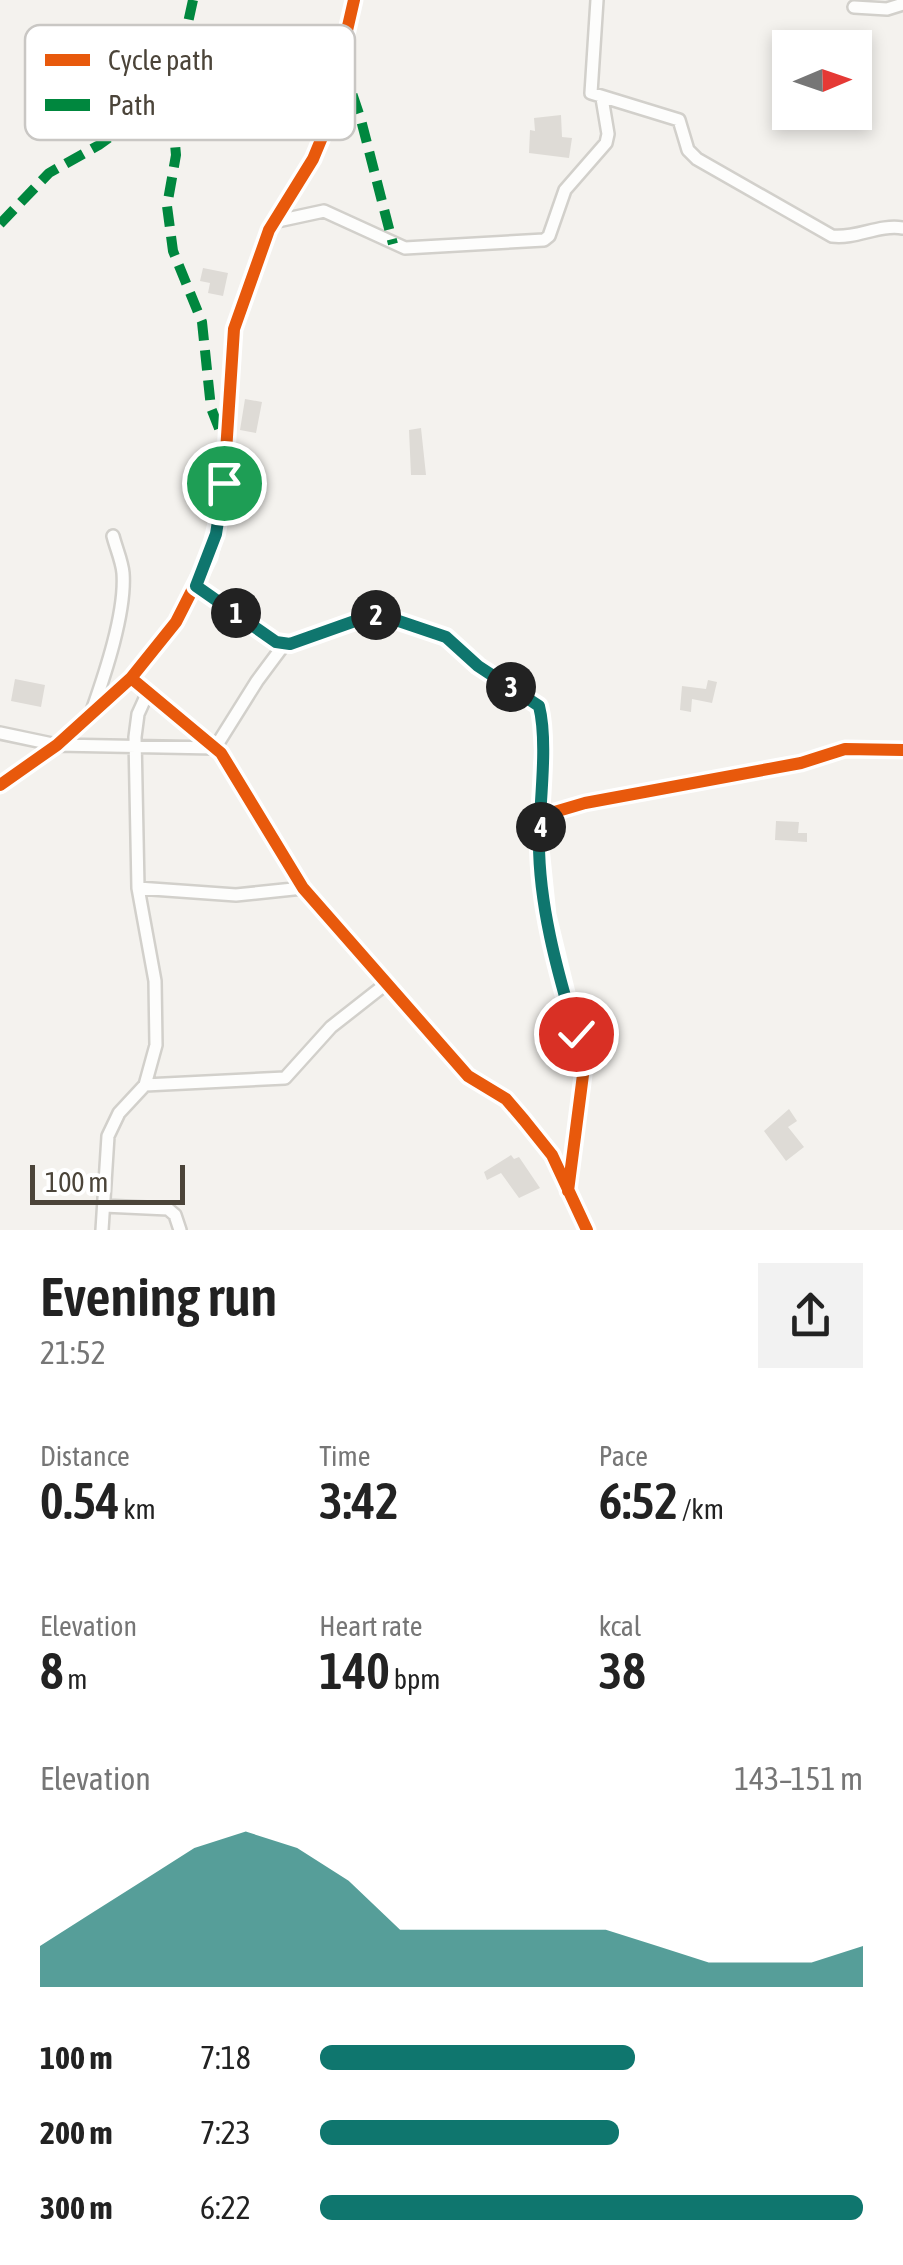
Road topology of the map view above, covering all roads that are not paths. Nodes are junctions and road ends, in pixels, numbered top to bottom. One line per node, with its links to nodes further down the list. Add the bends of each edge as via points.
1 (354, 0): 5 (street)
2 (597, 0): 6 (street, via 590,90)
3 (903, 4): 4 (street)
4 (854, 6)
5 (348, 25)
6 (602, 98): 8 (street, via 606,143 564,190 549,236 540,241 405,248 318,210); 9 (street, via 678,120 697,159 832,236)
7 (321, 140): 8 (street)
8 (273, 222): 11 (street, via 234,329 223,498)
9 (903, 228)
10 (113, 536): 15 (street, via 123,582)
11 (196, 586): 12 (street); 13 (street)
12 (283, 646): 19 (street); 22 (street, via 377,615 446,637 539,706)
13 (131, 678): 14 (street); 15 (street)
14 (148, 692): 18 (street); 19 (street)
15 (91, 715): 17 (street)
16 (0, 733): 17 (street)
17 (57, 745): 18 (street); 21 (street)
18 (134, 746): 19 (street); 23 (street)
19 (216, 748): 24 (street)
20 (902, 749): 22 (street, via 846,749 585,803)
21 (0, 785)
22 (541, 822): 27 (street, via 547,915 584,1067)
23 (138, 888): 24 (street, via 236,895); 26 (street, via 157,1016)
24 (303, 888): 25 (street)
25 (387, 984): 26 (street, via 331,1027 286,1078); 27 (street, via 468,1076 506,1099 552,1156)
26 (145, 1085): 28 (street, via 112,1123)
27 (568, 1190): 31 (street)
28 (104, 1206): 29 (street); 30 (street, via 168,1209)
29 (102, 1230)
30 (180, 1230)
31 (587, 1230)

